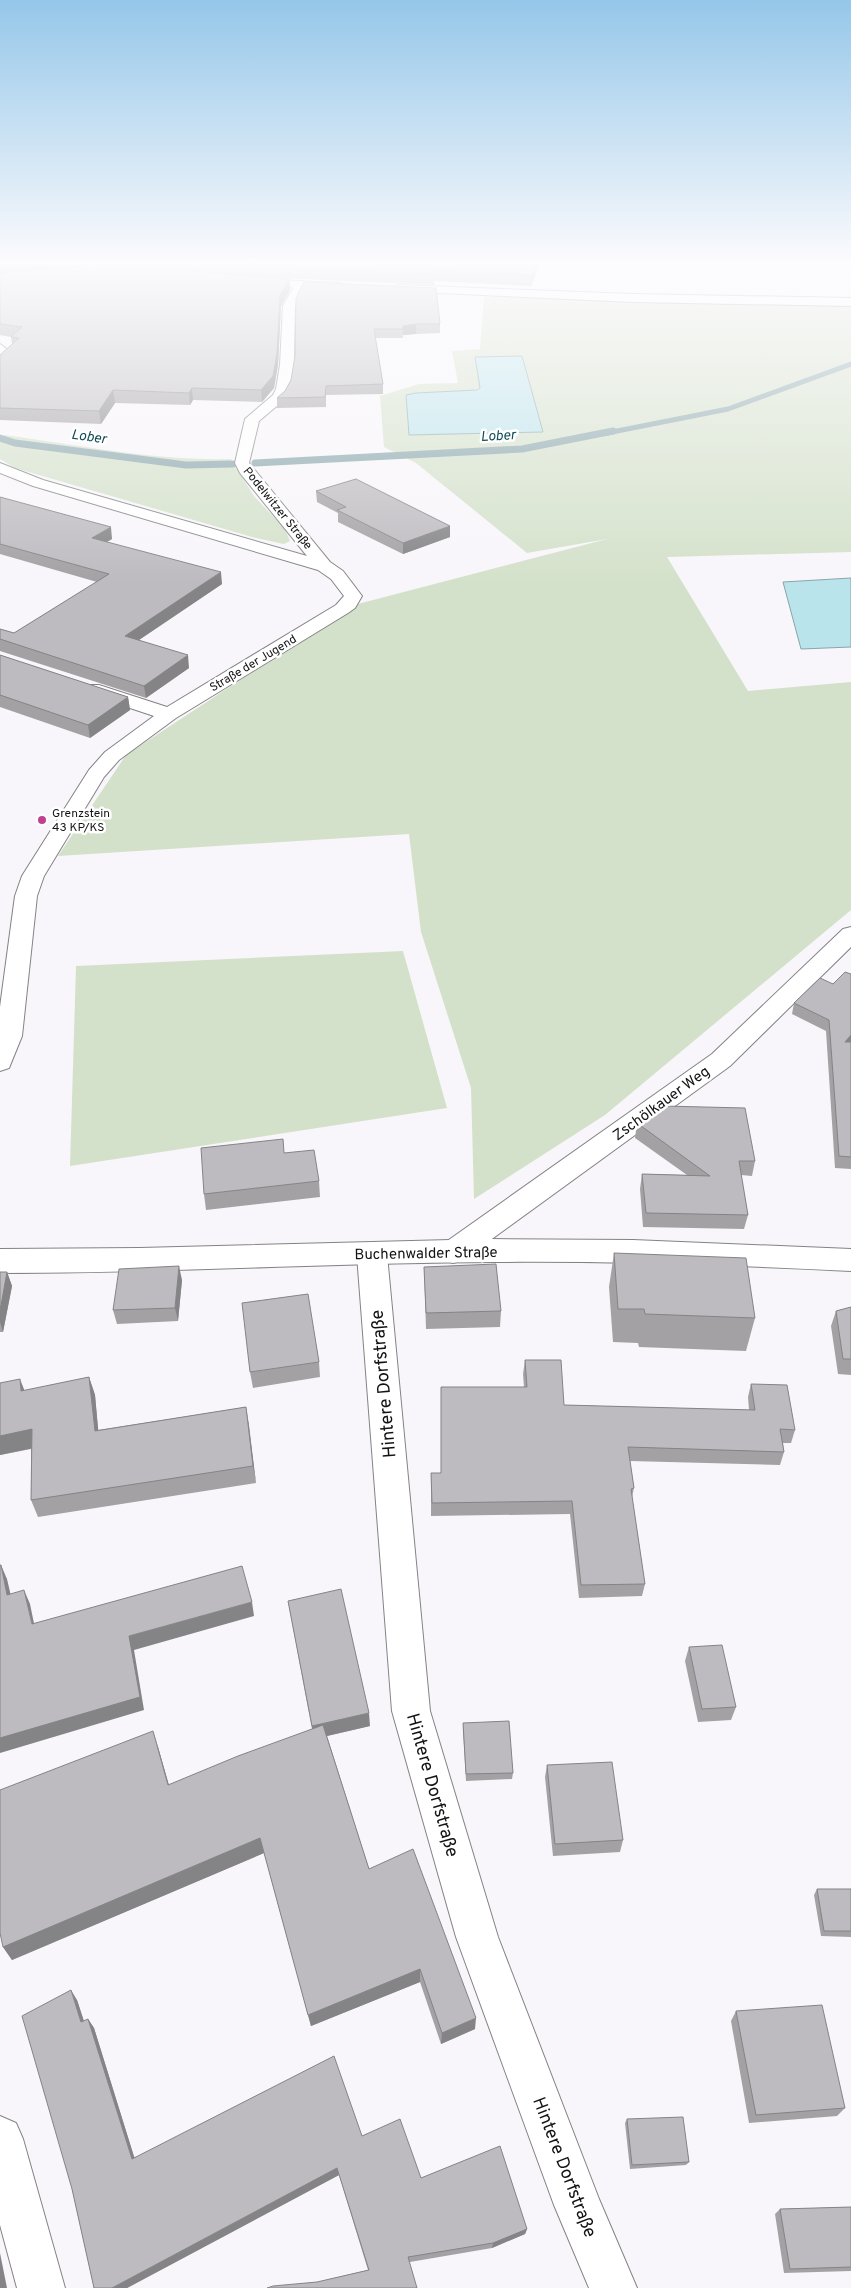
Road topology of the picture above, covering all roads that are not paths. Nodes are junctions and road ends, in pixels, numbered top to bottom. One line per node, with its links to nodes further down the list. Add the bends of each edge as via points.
1 (284, 370): 3 (street, Podelwitzer Straße, via 283,389 278,397 252,419 242,463)
2 (0, 468): 3 (street, Straße der Jugend, via 38,483)
3 (324, 566): 5 (street, Straße der Jugend, via 349,589 353,596 349,604)
4 (75, 683): 5 (street)
5 (169, 714): 7 (street, Straße der Jugend, via 112,756 96,774 33,876 26,896 9,1036)
6 (851, 934): 8 (street, Zschölkauer Weg, via 721,1060)
7 (0, 1062)
8 (453, 1252): 9 (street, Buchenwalder Straße); 10 (street, Buchenwalder Straße, via 714,1253)
9 (372, 1255): 11 (street, Buchenwalder Straße); 14 (street, Hintere Dorfstraße, via 411,1711 477,1937 578,2205)
10 (851, 1260)
11 (0, 1261)
12 (0, 2139): 13 (street)
13 (41, 2288)
14 (613, 2288)

